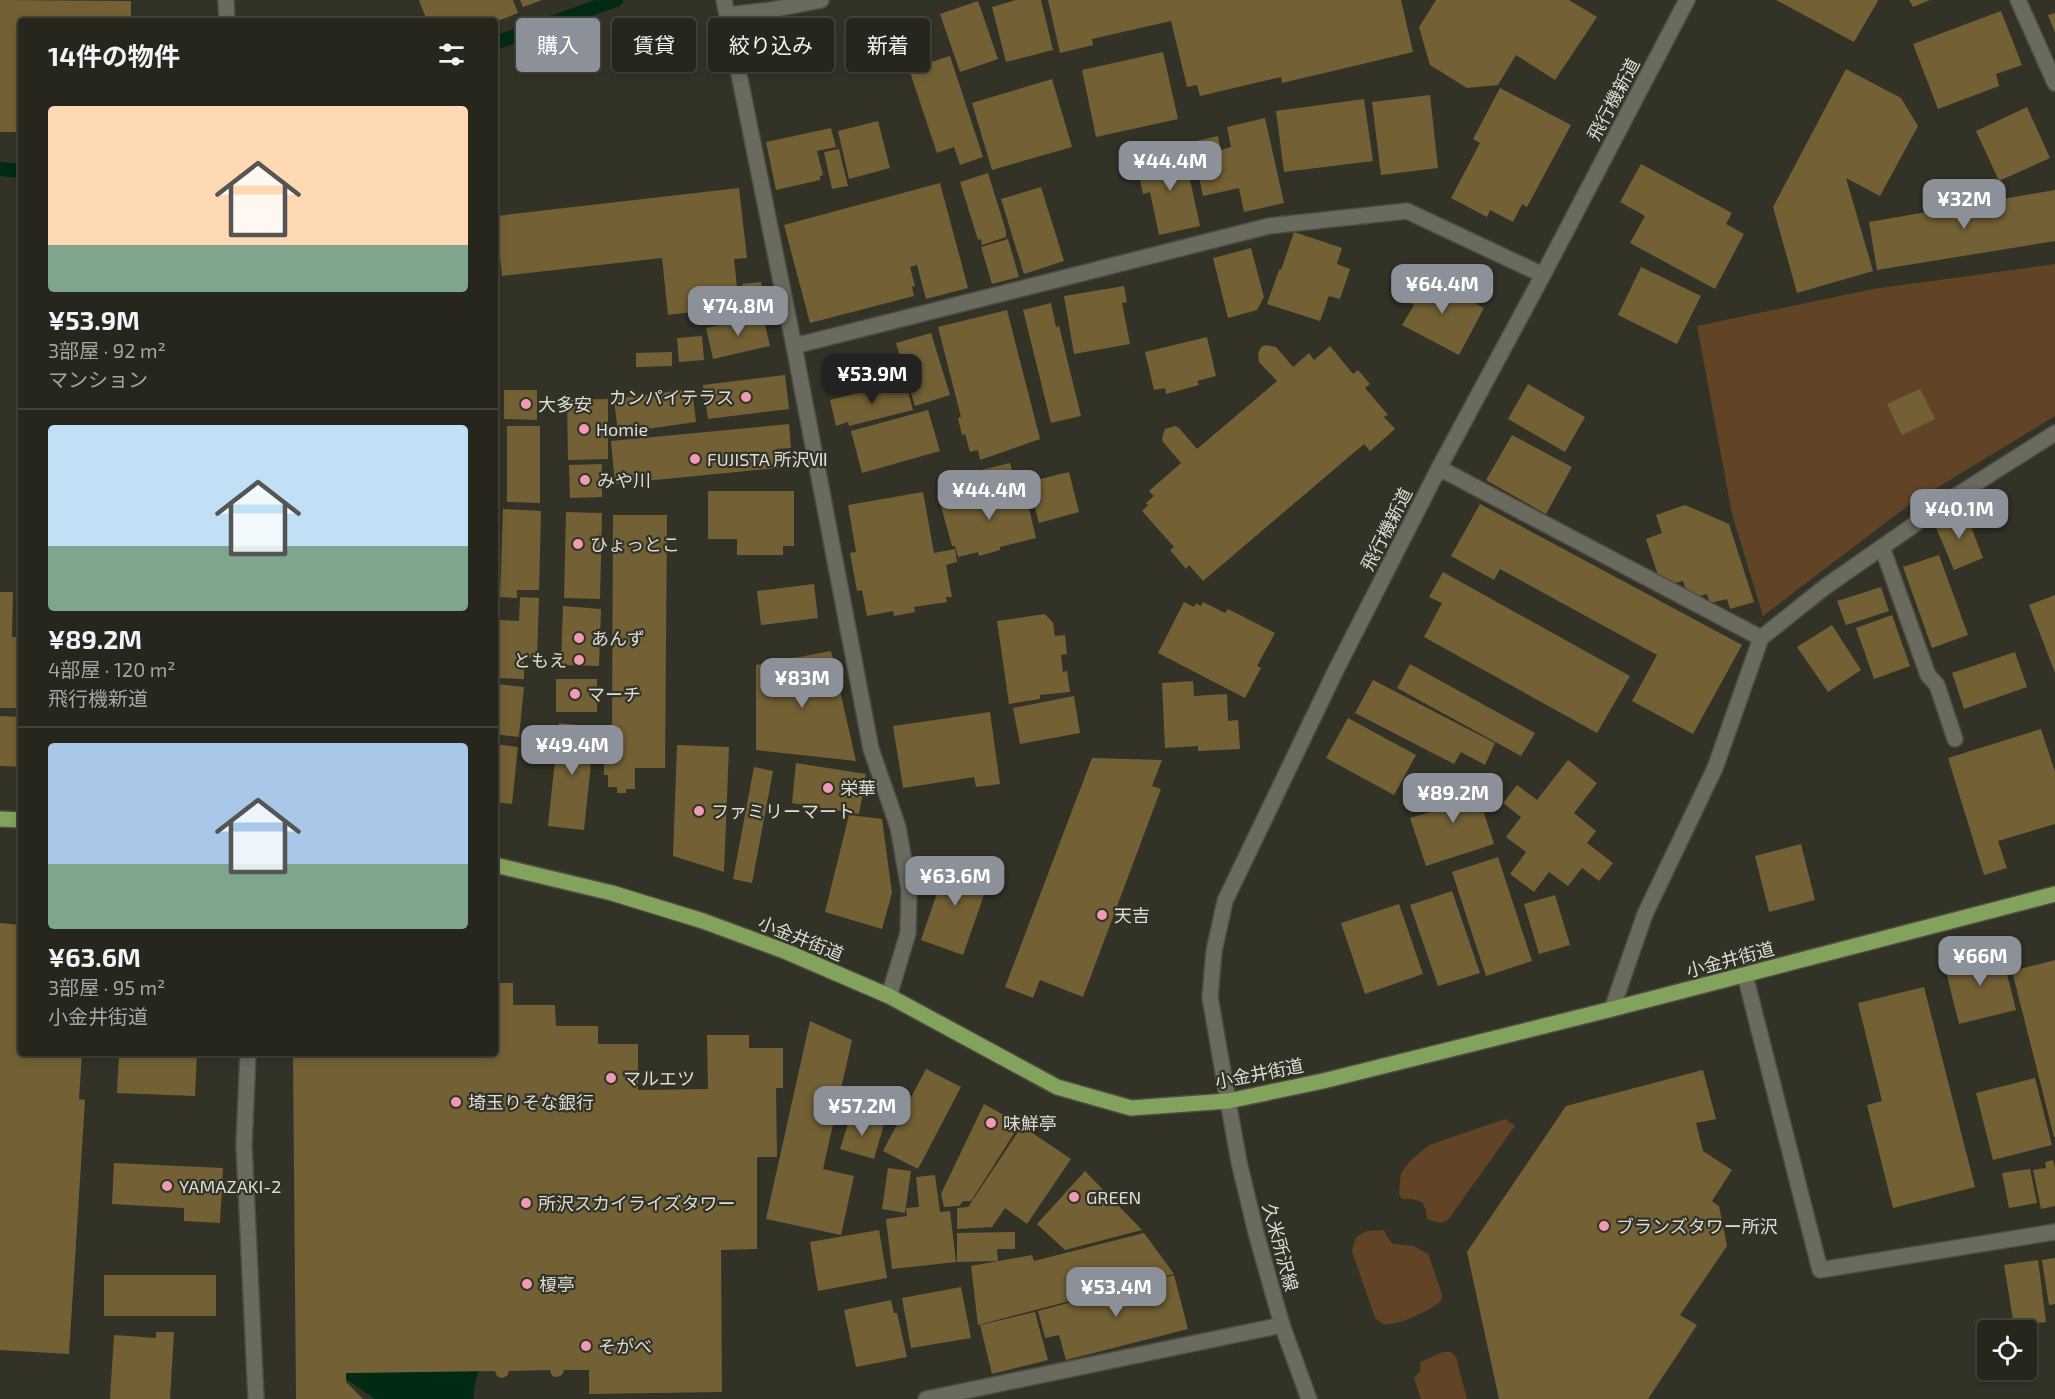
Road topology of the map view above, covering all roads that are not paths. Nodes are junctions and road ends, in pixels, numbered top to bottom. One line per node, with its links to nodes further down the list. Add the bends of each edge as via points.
1 (226, 0): 6 (street)
2 (821, 0): 5 (street, via 771,10)
3 (1687, 0): 8 (street, 飛行機新道)
4 (2020, 0): 7 (street)
5 (726, 8): 9 (street)
6 (227, 18)
7 (2055, 83)
8 (1543, 275): 9 (street, via 1407,211 1269,226); 11 (street, 飛行機新道)
9 (794, 346): 20 (street, via 871,748 898,827 909,889 908,933)
10 (2055, 433): 12 (street)
11 (1439, 468): 13 (street); 23 (street, 飛行機新道, via 1335,670 1225,901 1214,951 1210,997)
12 (1882, 547): 13 (street); 14 (street)
13 (1761, 638): 21 (street, via 1714,768 1645,914)
14 (1955, 740)
15 (0, 819): 16 (main road)
16 (18, 820)
17 (498, 866): 20 (main road, 小金井街道, via 612,893 703,921)
18 (2055, 894): 19 (main road, 小金井街道)
19 (1745, 975): 21 (main road, 小金井街道); 24 (street, via 1820,1270)
20 (889, 996): 23 (main road, 小金井街道, via 1058,1087 1131,1108)
21 (1612, 1009): 23 (main road, 小金井街道)
22 (248, 1056): 26 (street, via 244,1145)
23 (1228, 1101): 25 (street, 久米所沢線, via 1256,1233)
24 (2055, 1232)
25 (1282, 1325): 27 (street); 28 (street, 久米所沢線)
26 (256, 1399)
27 (926, 1399)
28 (1309, 1399)

